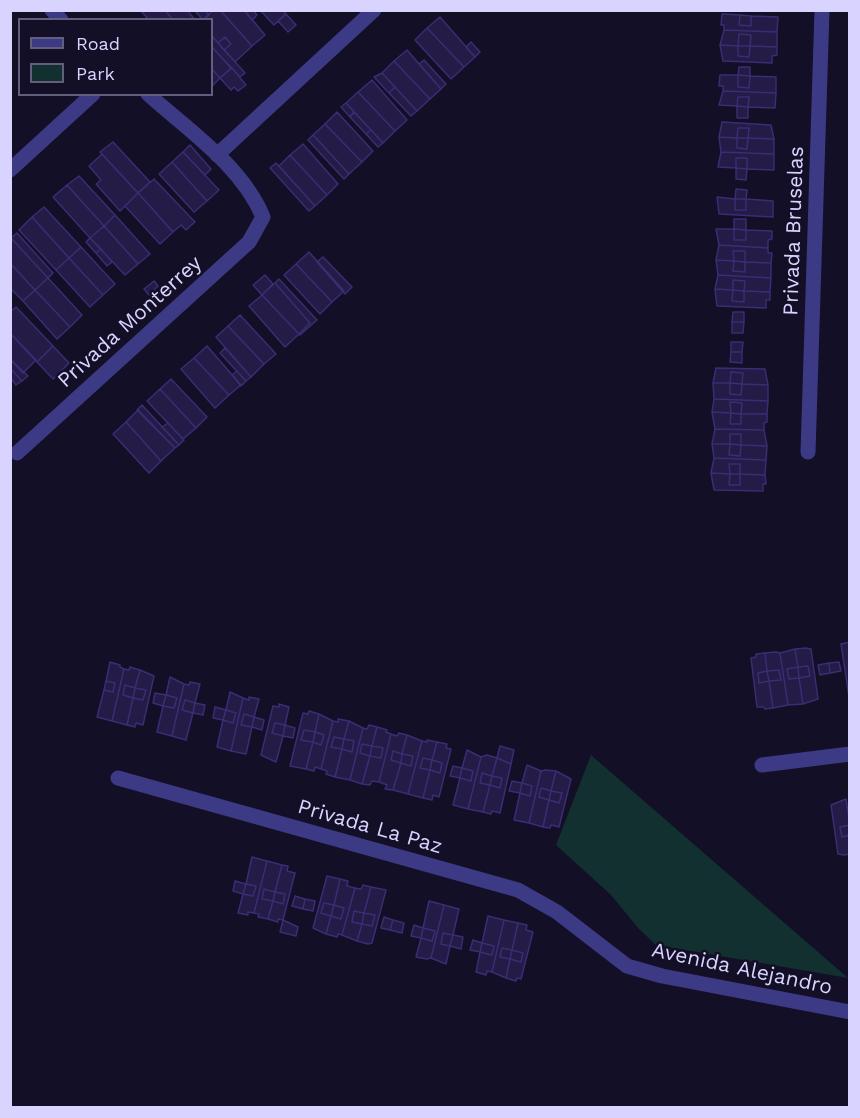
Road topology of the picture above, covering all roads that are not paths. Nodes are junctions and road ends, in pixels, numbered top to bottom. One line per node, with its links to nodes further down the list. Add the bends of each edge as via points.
1 (374, 10): 5 (street)
2 (822, 10): 7 (street, Privada Bruselas)
3 (91, 96): 6 (street)
4 (150, 96): 5 (street)
5 (217, 155): 8 (street, Privada Monterrey, via 254,195 263,217 249,242)
6 (10, 170)
7 (808, 452)
8 (17, 453)
9 (849, 754): 10 (street)
10 (762, 765)
11 (118, 778): 12 (street, Privada La Paz, via 518,890 557,912)
12 (598, 943): 13 (street, Avenida Alejandro, via 627,966 662,976)
13 (849, 1012)

